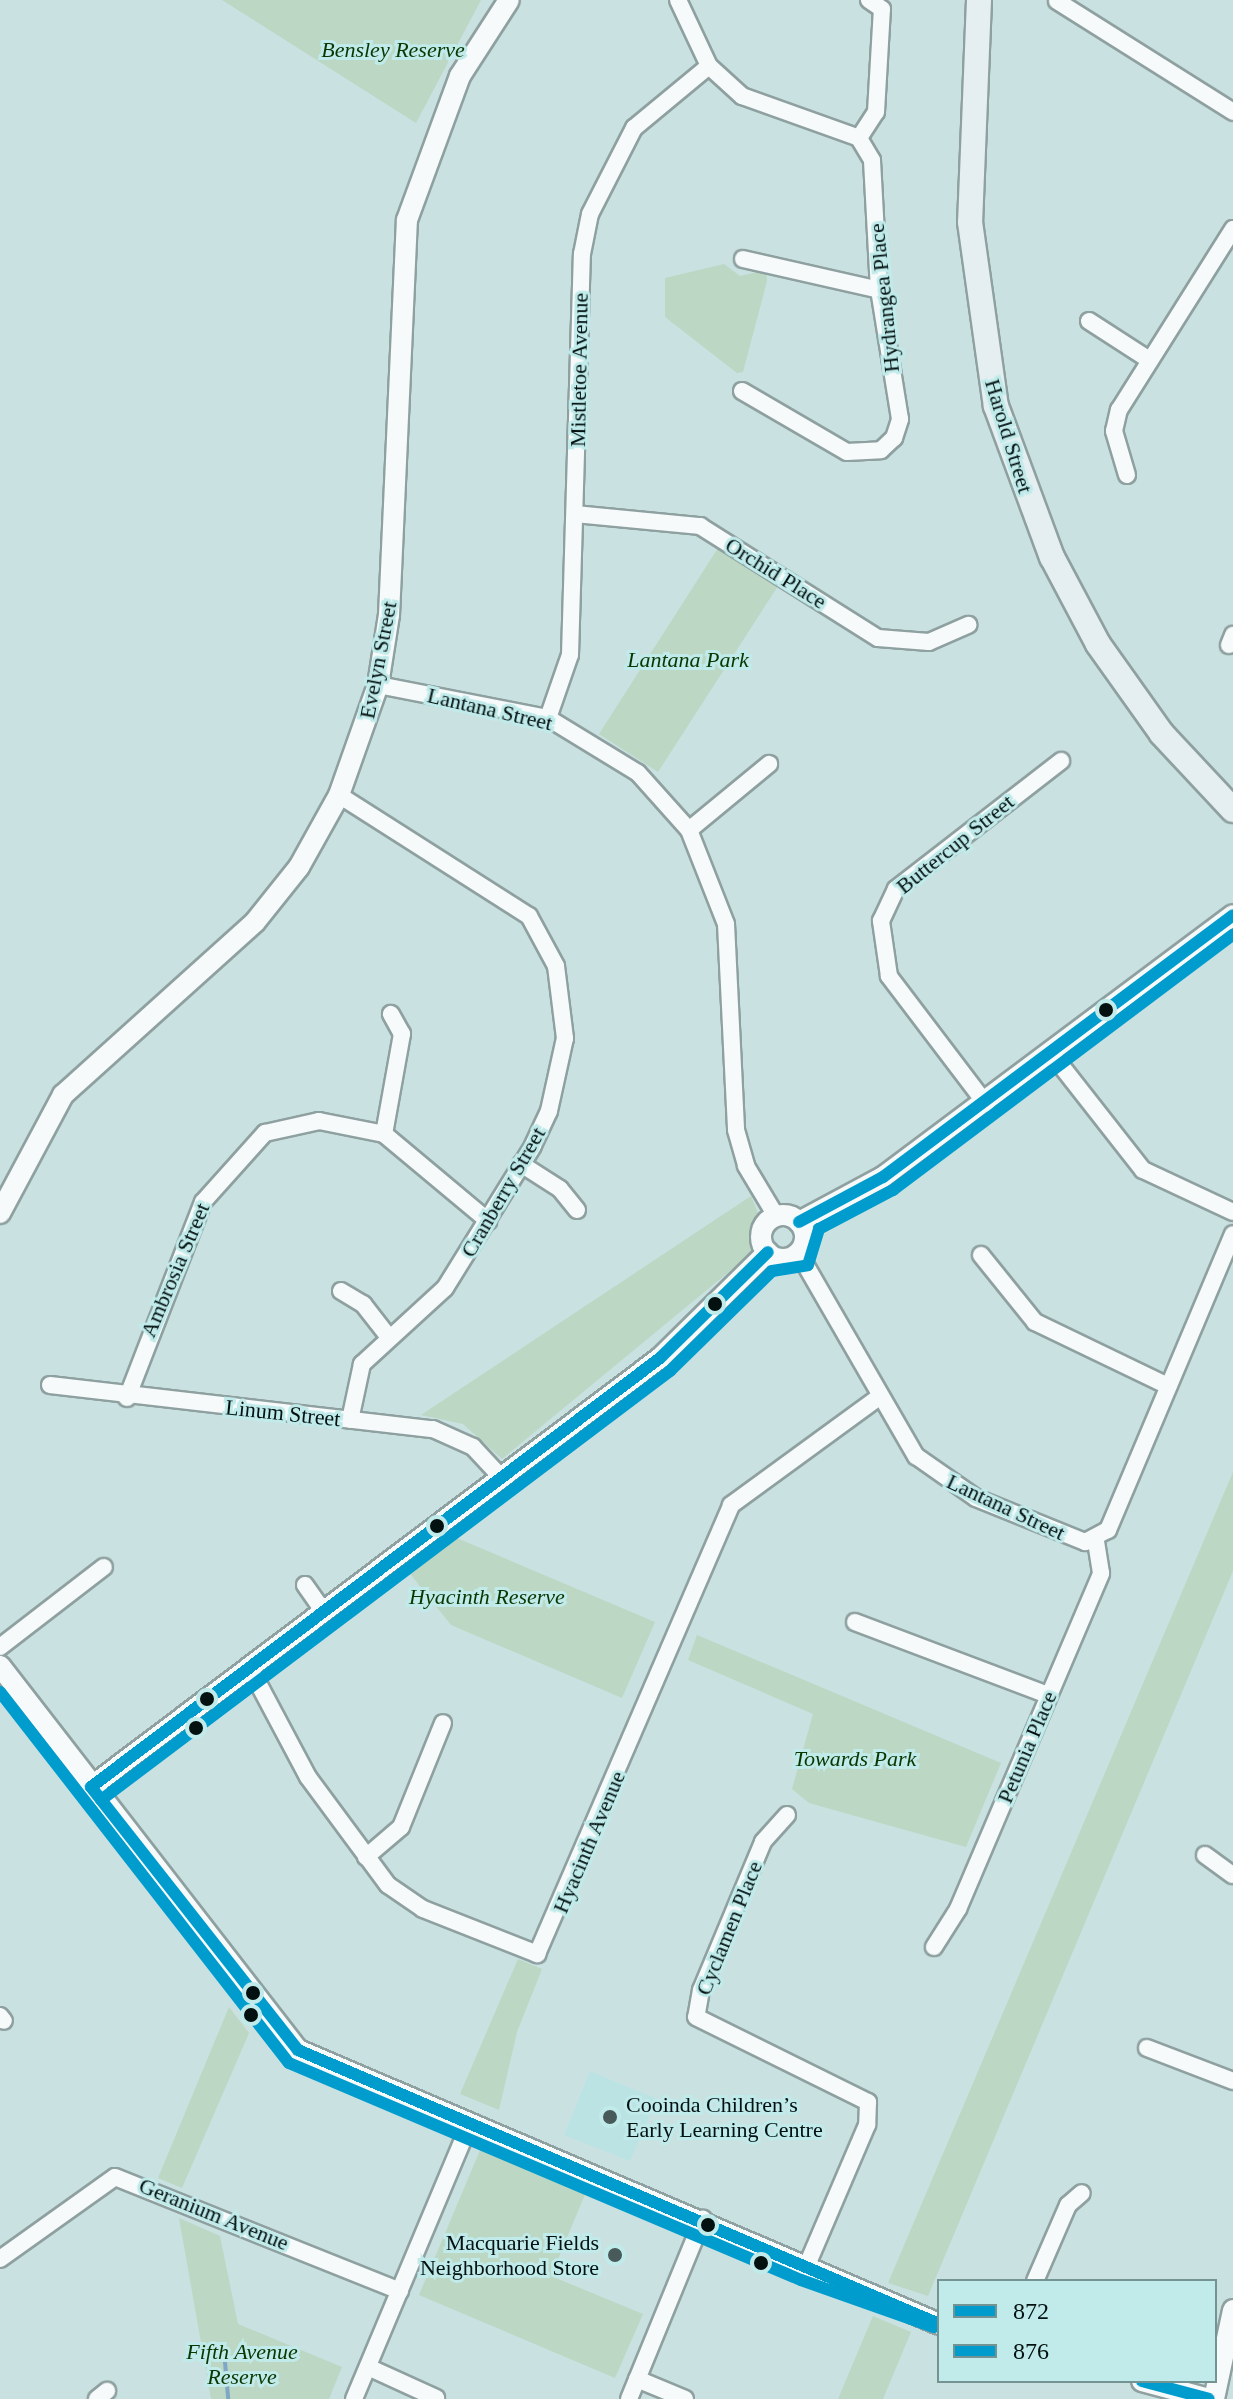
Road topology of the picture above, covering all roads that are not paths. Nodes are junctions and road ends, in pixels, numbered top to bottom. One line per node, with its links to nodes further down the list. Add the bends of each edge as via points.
1 (509, 0): 18 (street, Evelyn Street, via 454,90 407,220 391,593)
2 (678, 0): 6 (street)
3 (869, 0): 8 (street, via 882,9 876,112)
4 (979, 0): 23 (main road, Harold Street, via 970,222 996,406 1047,544 1098,644 1162,734)
5 (1057, 1): 7 (street)
6 (709, 66): 8 (street, via 742,96 796,121); 16 (street, Mistletoe Avenue, via 634,128 590,214 582,254)
7 (1233, 112)
8 (859, 138): 11 (street, Hydrangea Place, via 872,160)
9 (1233, 229): 13 (street)
10 (743, 259): 11 (street)
11 (879, 290): 14 (street, Hydrangea Place, via 900,419 881,450 847,452)
12 (1089, 321): 13 (street)
13 (1148, 359): 15 (street, via 1114,431)
14 (742, 391)
15 (1127, 475)
16 (575, 514): 17 (street, Orchid Place, via 700,526 878,638 929,642); 19 (street, Mistletoe Avenue, via 570,655)
17 (968, 625)
18 (378, 685): 19 (street, Lantana Street); 22 (street, Evelyn Street)
19 (548, 718): 24 (street, Lantana Street, via 638,773)
20 (1061, 761): 28 (street, Buttercup Street, via 896,889 881,921 889,976)
21 (769, 764): 24 (street)
22 (339, 795): 30 (street, Cranberry Street, via 529,916 549,950 565,1038 549,1111); 33 (street, Evelyn Street, via 299,867 255,922 63,1095)
23 (1233, 810)
24 (689, 830): 34 (street, Lantana Street, via 726,924 736,1130 746,1166)
25 (1233, 915): 27 (street)
26 (391, 1014): 29 (street, via 402,1034)
27 (1052, 1054): 28 (street); 32 (street, via 1143,1170)
28 (986, 1104): 36 (street, via 883,1177)
29 (384, 1134): 35 (street); 45 (street, Ambrosia Street, via 288,1123 265,1133 217,1180 151,1325)
30 (521, 1164): 31 (street); 35 (street, Cranberry Street)
31 (577, 1210)
32 (1233, 1212)
33 (0, 1213)
34 (776, 1216): 36 (street); 38 (street, via 762,1232)
35 (488, 1221): 42 (street, Cranberry Street, via 445,1288 418,1318)
36 (799, 1222): 39 (street, via 805,1237)
37 (1233, 1234): 44 (street, Lantana Street)
38 (768, 1252): 39 (street, via 783,1258); 48 (street, via 702,1323)
39 (798, 1252): 46 (street, Lantana Street)
40 (981, 1255): 44 (street, via 1035,1322)
41 (341, 1291): 42 (street, via 363,1304)
42 (388, 1336): 47 (street, Cranberry Street, via 354,1380)
43 (50, 1385): 45 (street, Linum Street)
44 (1168, 1386): 49 (street, Lantana Street, via 1108,1530)
45 (127, 1398): 47 (street, Linum Street)
46 (878, 1398): 49 (street, Lantana Street, via 916,1456 952,1485 1077,1540); 62 (street, Hyacinth Avenue, via 731,1505 537,1954 423,1909 388,1885)
47 (350, 1420): 48 (street, Linum Street, via 448,1434)
48 (501, 1477): 52 (street)
49 (1096, 1541): 57 (street, Petunia Place, via 1101,1573)
50 (104, 1567): 54 (street)
51 (305, 1585): 52 (street)
52 (323, 1611): 56 (street)
53 (855, 1622): 57 (street)
54 (0, 1647)
55 (0, 1666): 59 (street)
56 (249, 1666): 59 (street); 62 (street, Hyacinth Avenue, via 308,1777)
57 (1048, 1695): 64 (street, Petunia Place, via 958,1909)
58 (443, 1723): 62 (street, via 401,1827)
59 (91, 1787): 67 (street, via 280,2036 317,2061)
60 (787, 1815): 71 (street, Cyclamen Place, via 763,1842 696,2017 868,2102 867,2125)
61 (1205, 1855): 63 (street)
62 (366, 1857)
63 (1233, 1875)
64 (934, 1947)
65 (1147, 2048): 66 (street)
66 (1233, 2081)
67 (470, 2123): 69 (street); 73 (street)
68 (1082, 2193): 72 (street, via 1068,2205)
69 (703, 2219): 71 (street); 78 (street)
70 (0, 2259): 73 (street, Geranium Avenue, via 115,2177)
71 (807, 2265): 75 (street); 76 (street)
72 (1036, 2279)
73 (400, 2291): 77 (street)
74 (1233, 2310): 79 (street)
75 (937, 2311)
76 (937, 2323)
77 (368, 2367): 83 (street); 84 (street)
78 (637, 2379): 85 (street); 86 (street)
79 (1217, 2379)
80 (1151, 2383): 82 (street)
81 (1180, 2383): 82 (street)
82 (1213, 2396)
83 (436, 2398)
84 (354, 2399)
85 (629, 2399)
86 (685, 2399)

